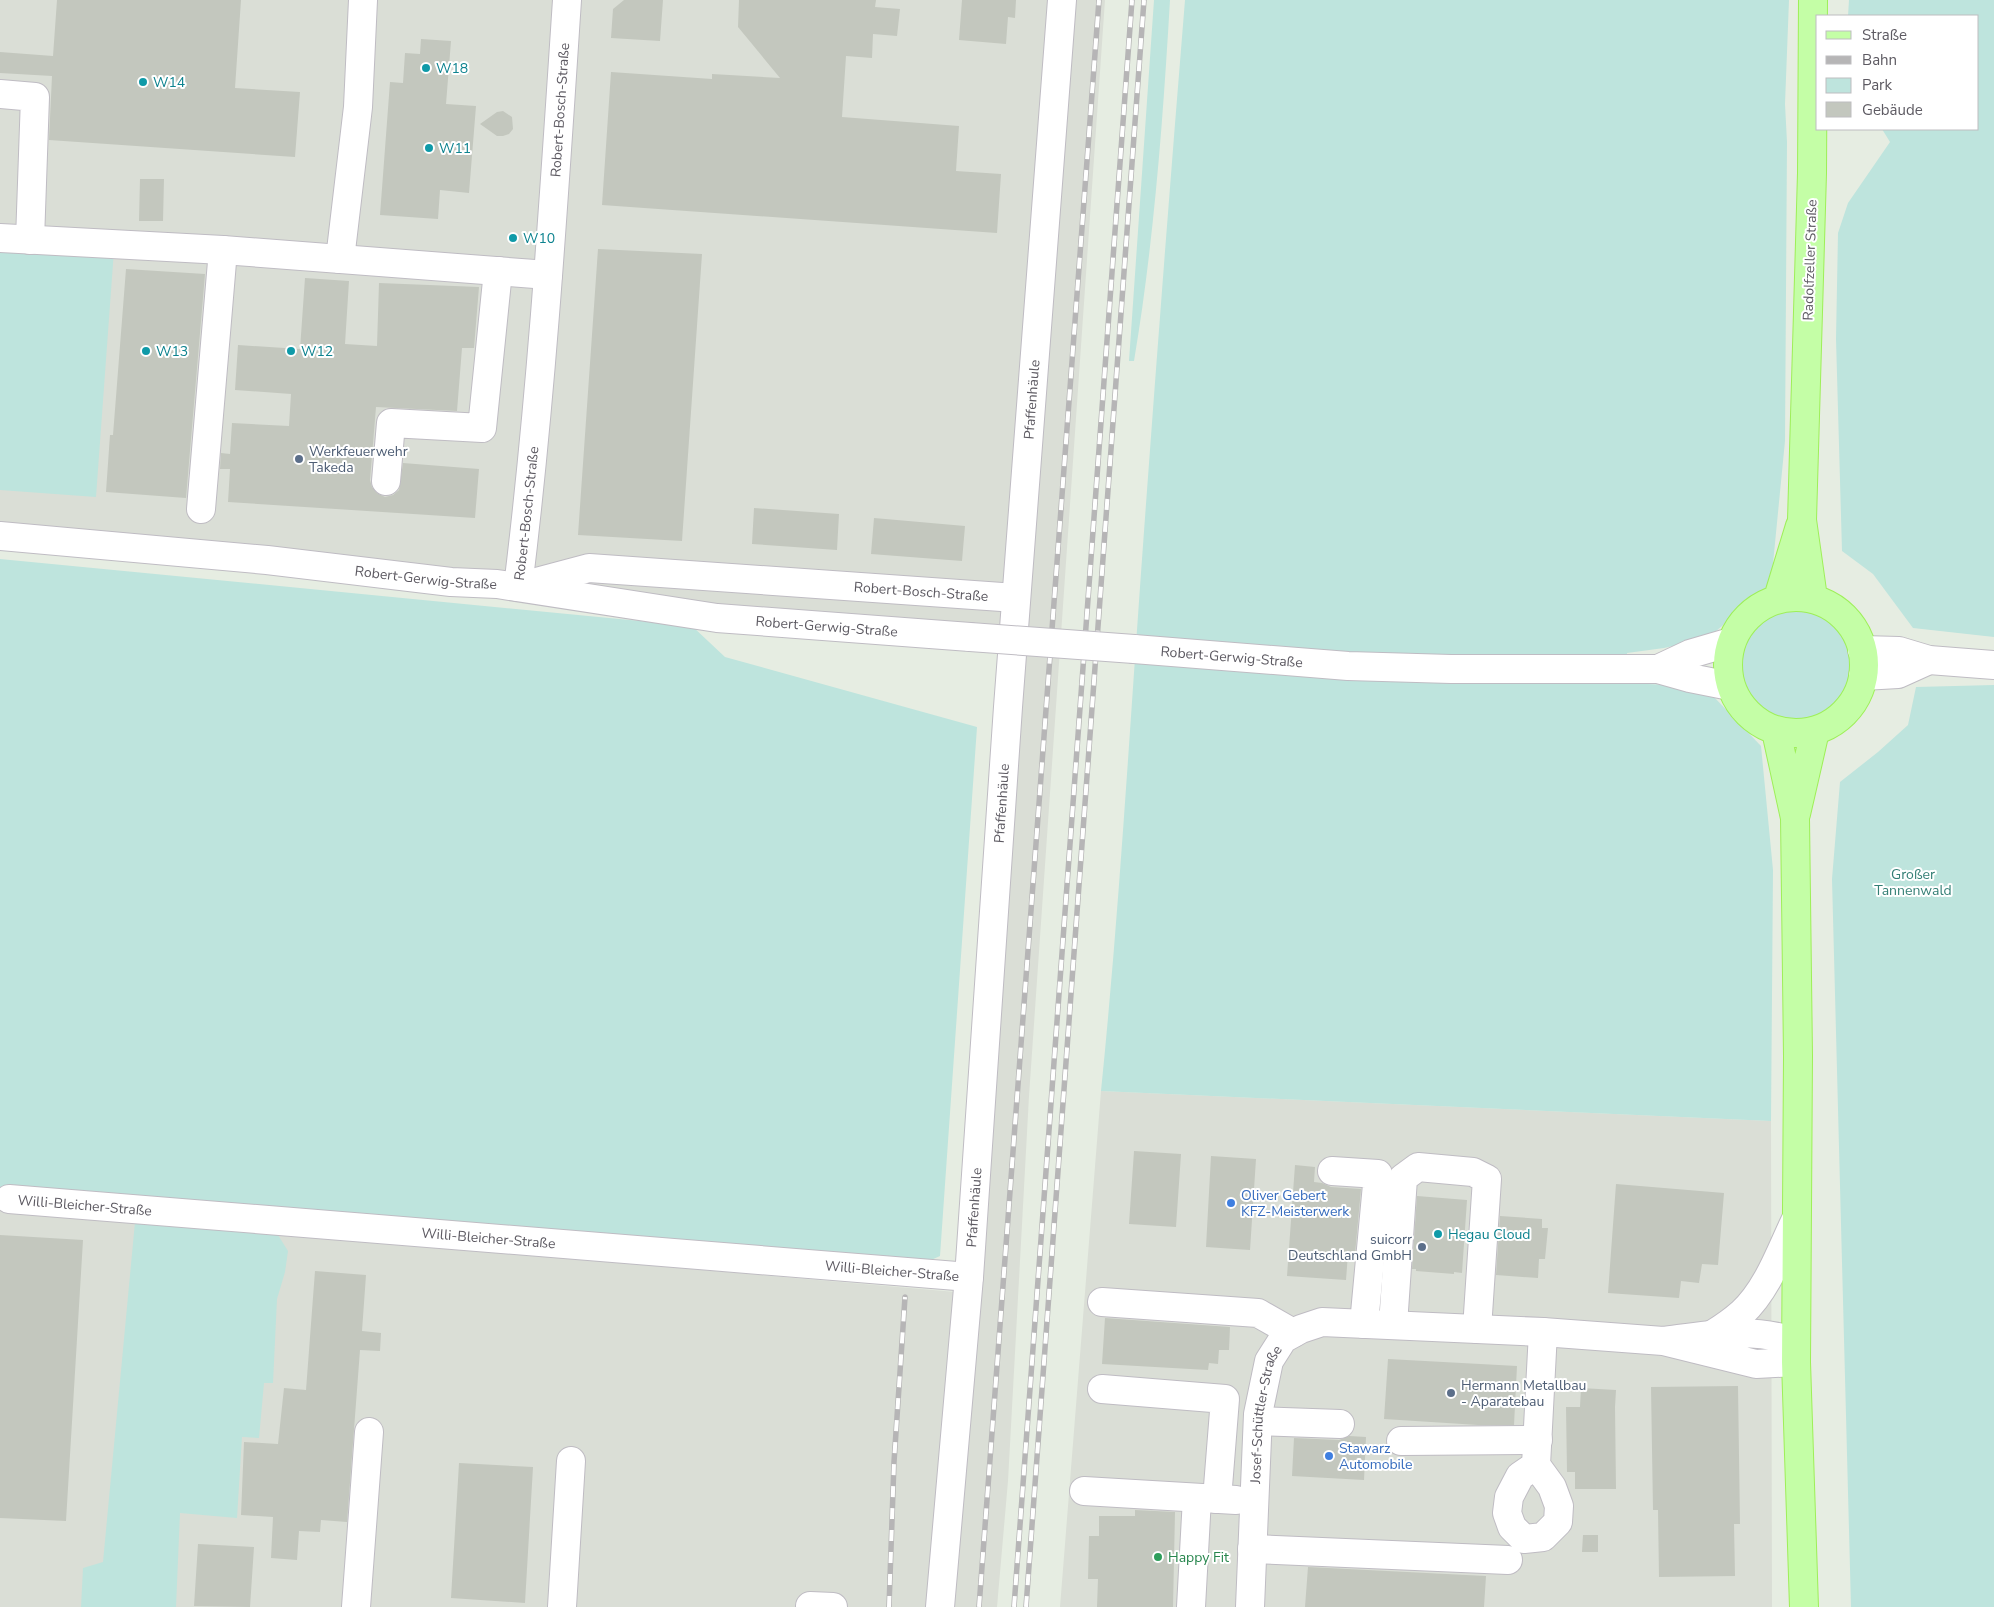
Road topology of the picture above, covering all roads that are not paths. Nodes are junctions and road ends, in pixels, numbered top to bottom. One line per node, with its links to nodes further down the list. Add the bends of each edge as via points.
1 (363, 0): 9 (street, via 358,107)
2 (567, 0): 11 (street, Robert-Bosch-Straße)
3 (1062, 0): 17 (street, Pfaffenhäule)
4 (1813, 0): 14 (main road, Radolfzeller Straße, via 1812,173)
5 (0, 94): 7 (street, via 35,97)
6 (0, 238): 7 (street)
7 (30, 240): 8 (street)
8 (223, 250): 9 (street); 13 (street)
9 (340, 259): 10 (street)
10 (498, 271): 11 (street); 12 (street, via 482,428 392,423)
11 (548, 275): 16 (street, Robert-Bosch-Straße)
12 (386, 481)
13 (201, 509)
14 (1802, 520): 18 (main road); 19 (main road)
15 (0, 536): 16 (street, Robert-Gerwig-Straße)
16 (518, 587): 17 (street, Robert-Bosch-Straße, via 589,568); 23 (street, Robert-Gerwig-Straße, bridge, via 717,618 1358,666)
17 (1016, 598): 31 (street, Pfaffenhäule)
18 (1778, 598): 19 (main road); 20 (main road, via 1758,607 1742,622)
19 (1813, 598): 21 (main road, via 1840,612 1850,623 1858,635)
20 (1731, 642): 23 (street, Robert-Gerwig-Straße, via 1690,654); 24 (main road, via 1727,664)
21 (1863, 663): 22 (street, via 1898,674 1929,660); 26 (main road, via 1858,694 1847,710 1832,723)
22 (1994, 665)
23 (1658, 669): 24 (street, Robert-Gerwig-Straße)
24 (1730, 686): 25 (main road, via 1745,711)
25 (1776, 731): 26 (main road, via 1796,734); 27 (main road)
26 (1815, 731): 27 (main road)
27 (1795, 818): 30 (main road)
28 (1332, 1171): 33 (street, via 1378,1174)
29 (8, 1199): 31 (street, Willi-Bleicher-Straße)
30 (1796, 1219): 38 (street, Josef-Schüttler-Straße, via 1758,1294 1742,1313); 40 (main road)
31 (969, 1277): 54 (street, Pfaffenhäule)
32 (1102, 1302): 37 (street, via 1258,1313)
33 (1364, 1324): 34 (street, Josef-Schüttler-Straße); 37 (street, Josef-Schüttler-Straße, via 1322,1322)
34 (1393, 1325): 35 (street, Josef-Schüttler-Straße); 35 (street, via 1403,1178 1418,1168 1472,1172 1487,1178)
35 (1477, 1329): 36 (street, Josef-Schüttler-Straße)
36 (1543, 1332): 39 (street, Josef-Schüttler-Straße); 45 (street, via 1537,1452)
37 (1293, 1333): 42 (street, Josef-Schüttler-Straße, via 1283,1339 1269,1362)
38 (1713, 1334): 39 (street, Josef-Schüttler-Straße); 40 (street, Josef-Schüttler-Straße, via 1764,1333 1782,1338)
39 (1663, 1341): 40 (street, Josef-Schüttler-Straße, via 1756,1364)
40 (1796, 1362): 57 (main road)
41 (1102, 1389): 48 (street, via 1225,1400)
42 (1258, 1421): 43 (street); 49 (street, Josef-Schüttler-Straße)
43 (1340, 1424)
44 (369, 1432): 52 (street)
45 (1401, 1441)
46 (571, 1461): 53 (street)
47 (1084, 1491): 48 (street)
48 (1207, 1499): 49 (street); 55 (street)
49 (1255, 1502): 50 (street, Josef-Schüttler-Straße)
50 (1252, 1549): 51 (street); 56 (street, Josef-Schüttler-Straße)
51 (1508, 1560)
52 (356, 1607)
53 (562, 1607)
54 (940, 1607)
55 (1191, 1607)
56 (1250, 1607)
57 (1804, 1607)

